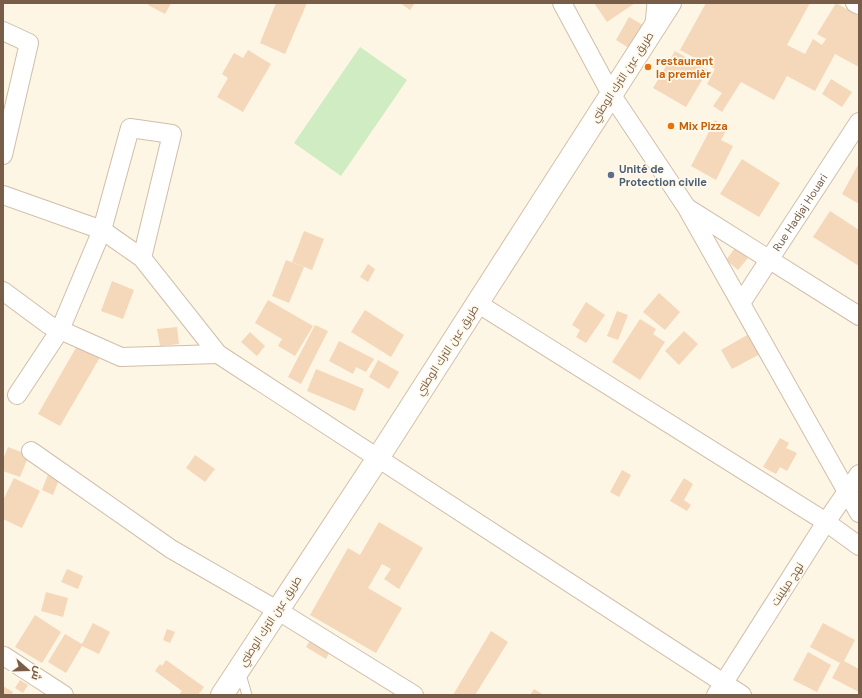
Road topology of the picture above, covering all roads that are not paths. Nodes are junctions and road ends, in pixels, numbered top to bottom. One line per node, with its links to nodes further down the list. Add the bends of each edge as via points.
1 (562, 3): 8 (street)
2 (652, 3): 7 (lane)
3 (670, 3): 7 (main road, طريق عين الترك الوطني)
4 (855, 3): 5 (street)
5 (859, 5)
6 (3, 31): 10 (street, via 29,43)
7 (649, 36): 8 (main road, طريق عين الترك الوطني)
8 (611, 94): 12 (street); 17 (main road, طريق عين الترك الوطني)
9 (859, 122): 15 (street, Rue Hadjaj Houari)
10 (3, 155)
11 (3, 195): 13 (street)
12 (687, 208): 15 (street); 18 (street)
13 (102, 230): 14 (street); 14 (street, via 130,128 172,134); 20 (street)
14 (142, 258): 21 (street)
15 (768, 258): 18 (street, Rue Hadjaj Houari); 19 (street)
16 (3, 291): 20 (street, via 49,325)
17 (477, 303): 24 (main road, طريق عين الترك الوطني); 28 (street)
18 (741, 303): 26 (street)
19 (859, 316)
20 (60, 330): 21 (street, via 121,357); 22 (street)
21 (218, 354): 24 (street)
22 (18, 395)
23 (31, 451): 30 (street, via 171,549)
24 (378, 458): 30 (main road, طريق عين الترك الوطني); 33 (street)
25 (859, 474): 26 (street, نهج ميلينت)
26 (847, 492): 27 (street); 28 (street, نهج ميلينت)
27 (859, 513)
28 (826, 522): 29 (street); 33 (street, نهج ميلينت)
29 (859, 546)
30 (277, 610): 32 (main road, طريق عين الترك الوطني); 37 (street)
31 (4, 655): 34 (street)
32 (239, 668): 35 (main road, طريق عين الترك الوطني); 36 (lane)
33 (719, 689): 38 (street)
34 (64, 695)
35 (222, 695)
36 (247, 695)
37 (414, 695)
38 (742, 695)

